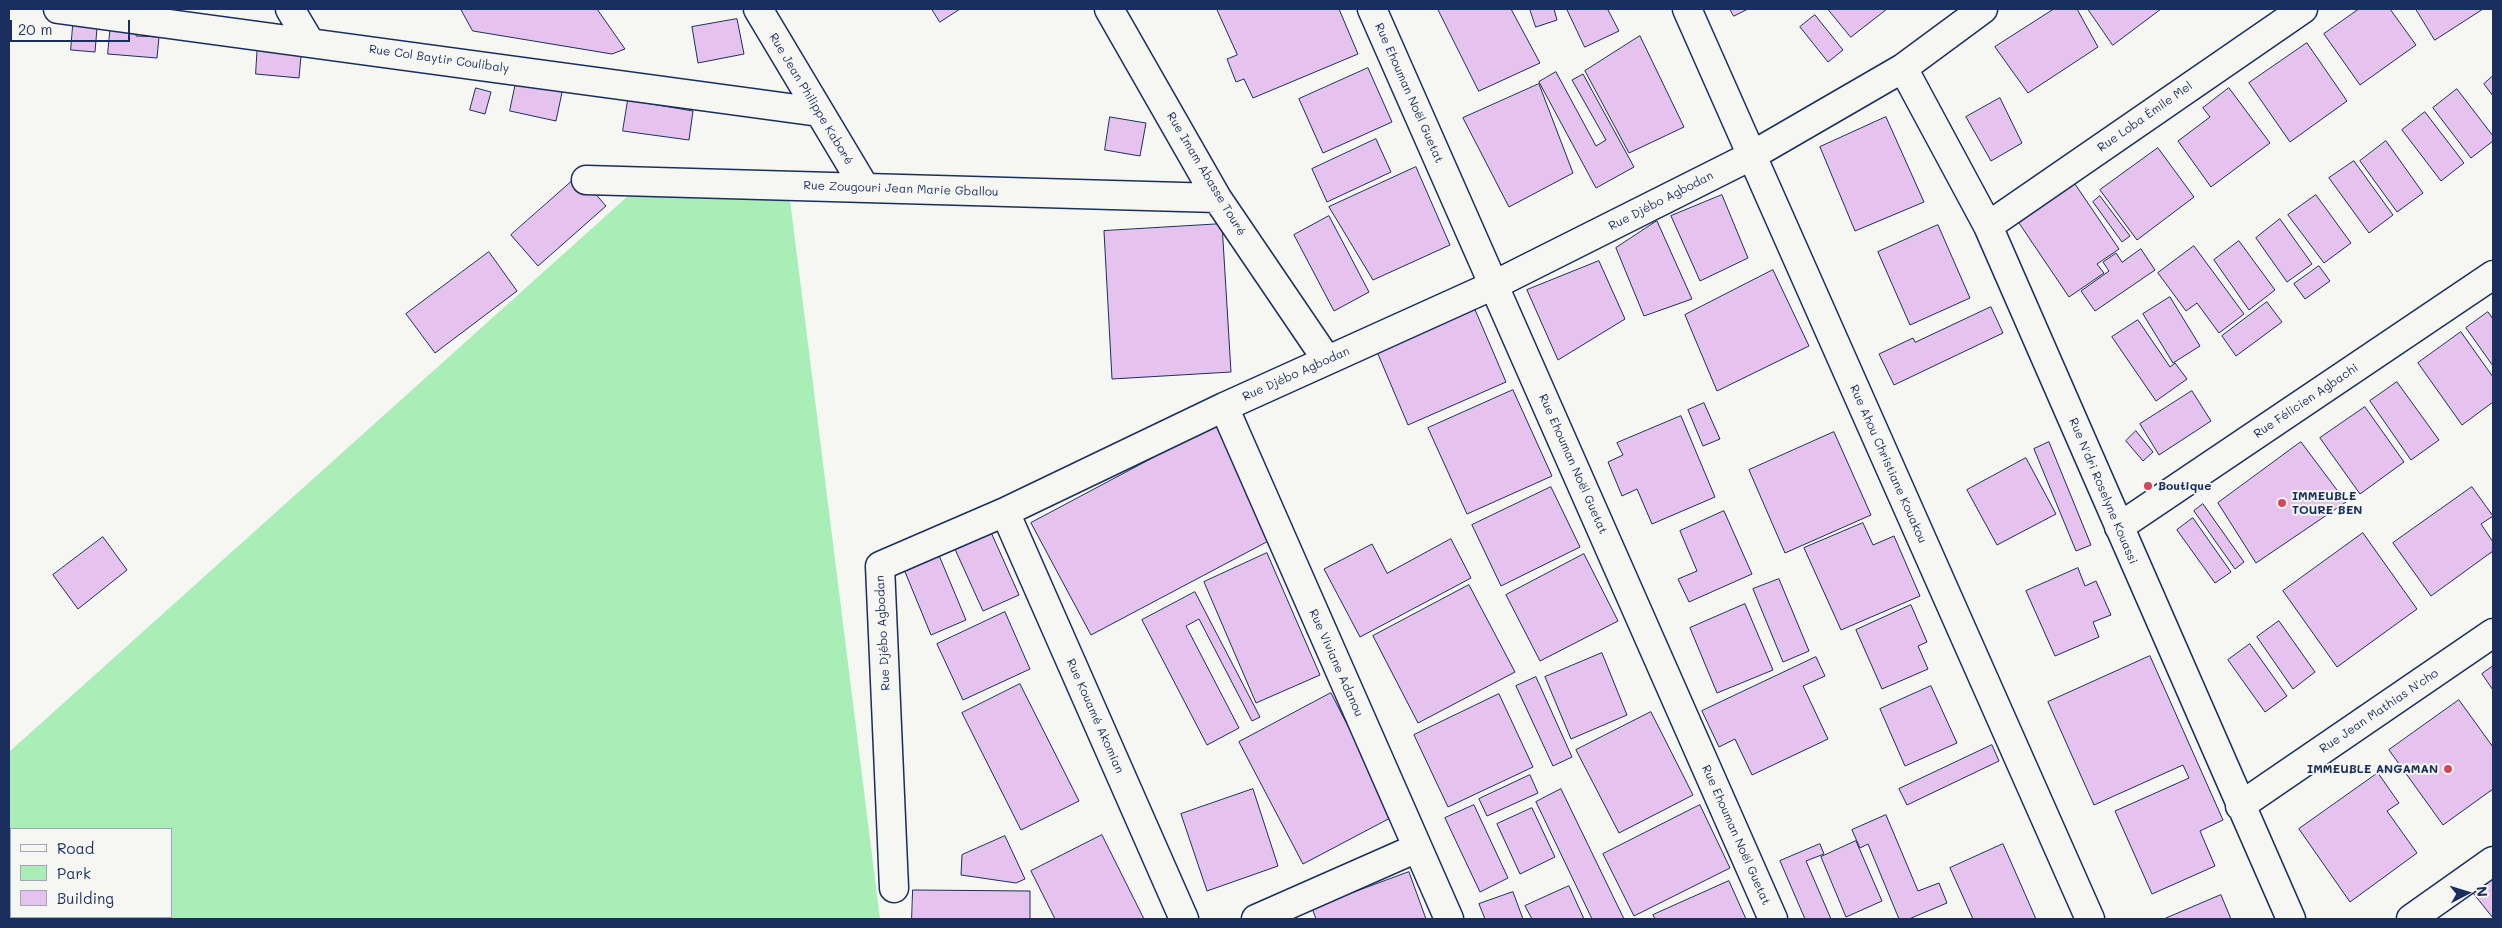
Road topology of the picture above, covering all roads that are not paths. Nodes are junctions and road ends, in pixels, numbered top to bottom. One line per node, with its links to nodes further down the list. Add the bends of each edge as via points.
1 (58, 9): 9 (street, Rue Col Baytir Coulibaly)
2 (290, 9): 9 (street)
3 (758, 9): 11 (street, Rue Jean Philippe Kaboré)
4 (1109, 9): 15 (street, Rue Imam Abasse Touré)
5 (1372, 9): 18 (street, Rue Ehouman Noël Guetat)
6 (1687, 9): 12 (street, Rue Ahou Christiane Kouakou)
7 (1983, 9): 10 (street, Rue Djébo Agbodan)
8 (2302, 9): 16 (street, Rue Loba Émile Mel)
9 (309, 42): 11 (street, Rue Col Baytir Coulibaly)
10 (1903, 68): 12 (street, Rue Djébo Agbodan); 16 (street, Rue N'dri Roselyne Kouassi)
11 (819, 112): 14 (street, Rue Jean Philippe Kaboré)
12 (1751, 156): 18 (street, Rue Djébo Agbodan); 32 (street, Rue Ahou Christiane Kouakou)
13 (586, 180): 14 (street, Rue Zougouri Jean Marie Gballou)
14 (864, 188): 15 (street, Rue Zougouri Jean Marie Gballou)
15 (1217, 198): 19 (street, Rue Imam Abasse Touré)
16 (1988, 226): 22 (street, Rue N'dri Roselyne Kouassi)
17 (2493, 275): 22 (street, Rue Félicien Agbachi)
18 (1494, 285): 19 (street, Rue Djébo Agbodan); 31 (street, Rue Ehouman Noël Guetat)
19 (1327, 360): 20 (street, Rue Djébo Agbodan)
20 (1224, 407): 21 (street, Rue Djébo Agbodan); 25 (street, Rue Viviane Adanou)
21 (1005, 512): 27 (street, Rue Djébo Agbodan, via 880,566); 28 (street, Rue Kouamé Akomian)
22 (2119, 527): 24 (street, Rue N'dri Roselyne Kouassi)
23 (2493, 633): 24 (street, Rue Jean Mathias N'cho)
24 (2240, 806): 33 (street, Rue N'dri Roselyne Kouassi)
25 (1417, 848): 29 (street); 30 (street, Rue Viviane Adanou)
26 (2493, 861): 34 (street)
27 (894, 888)
28 (1184, 919)
29 (1256, 919)
30 (1449, 919)
31 (1773, 919)
32 (2090, 919)
33 (2290, 919)
34 (2411, 919)

